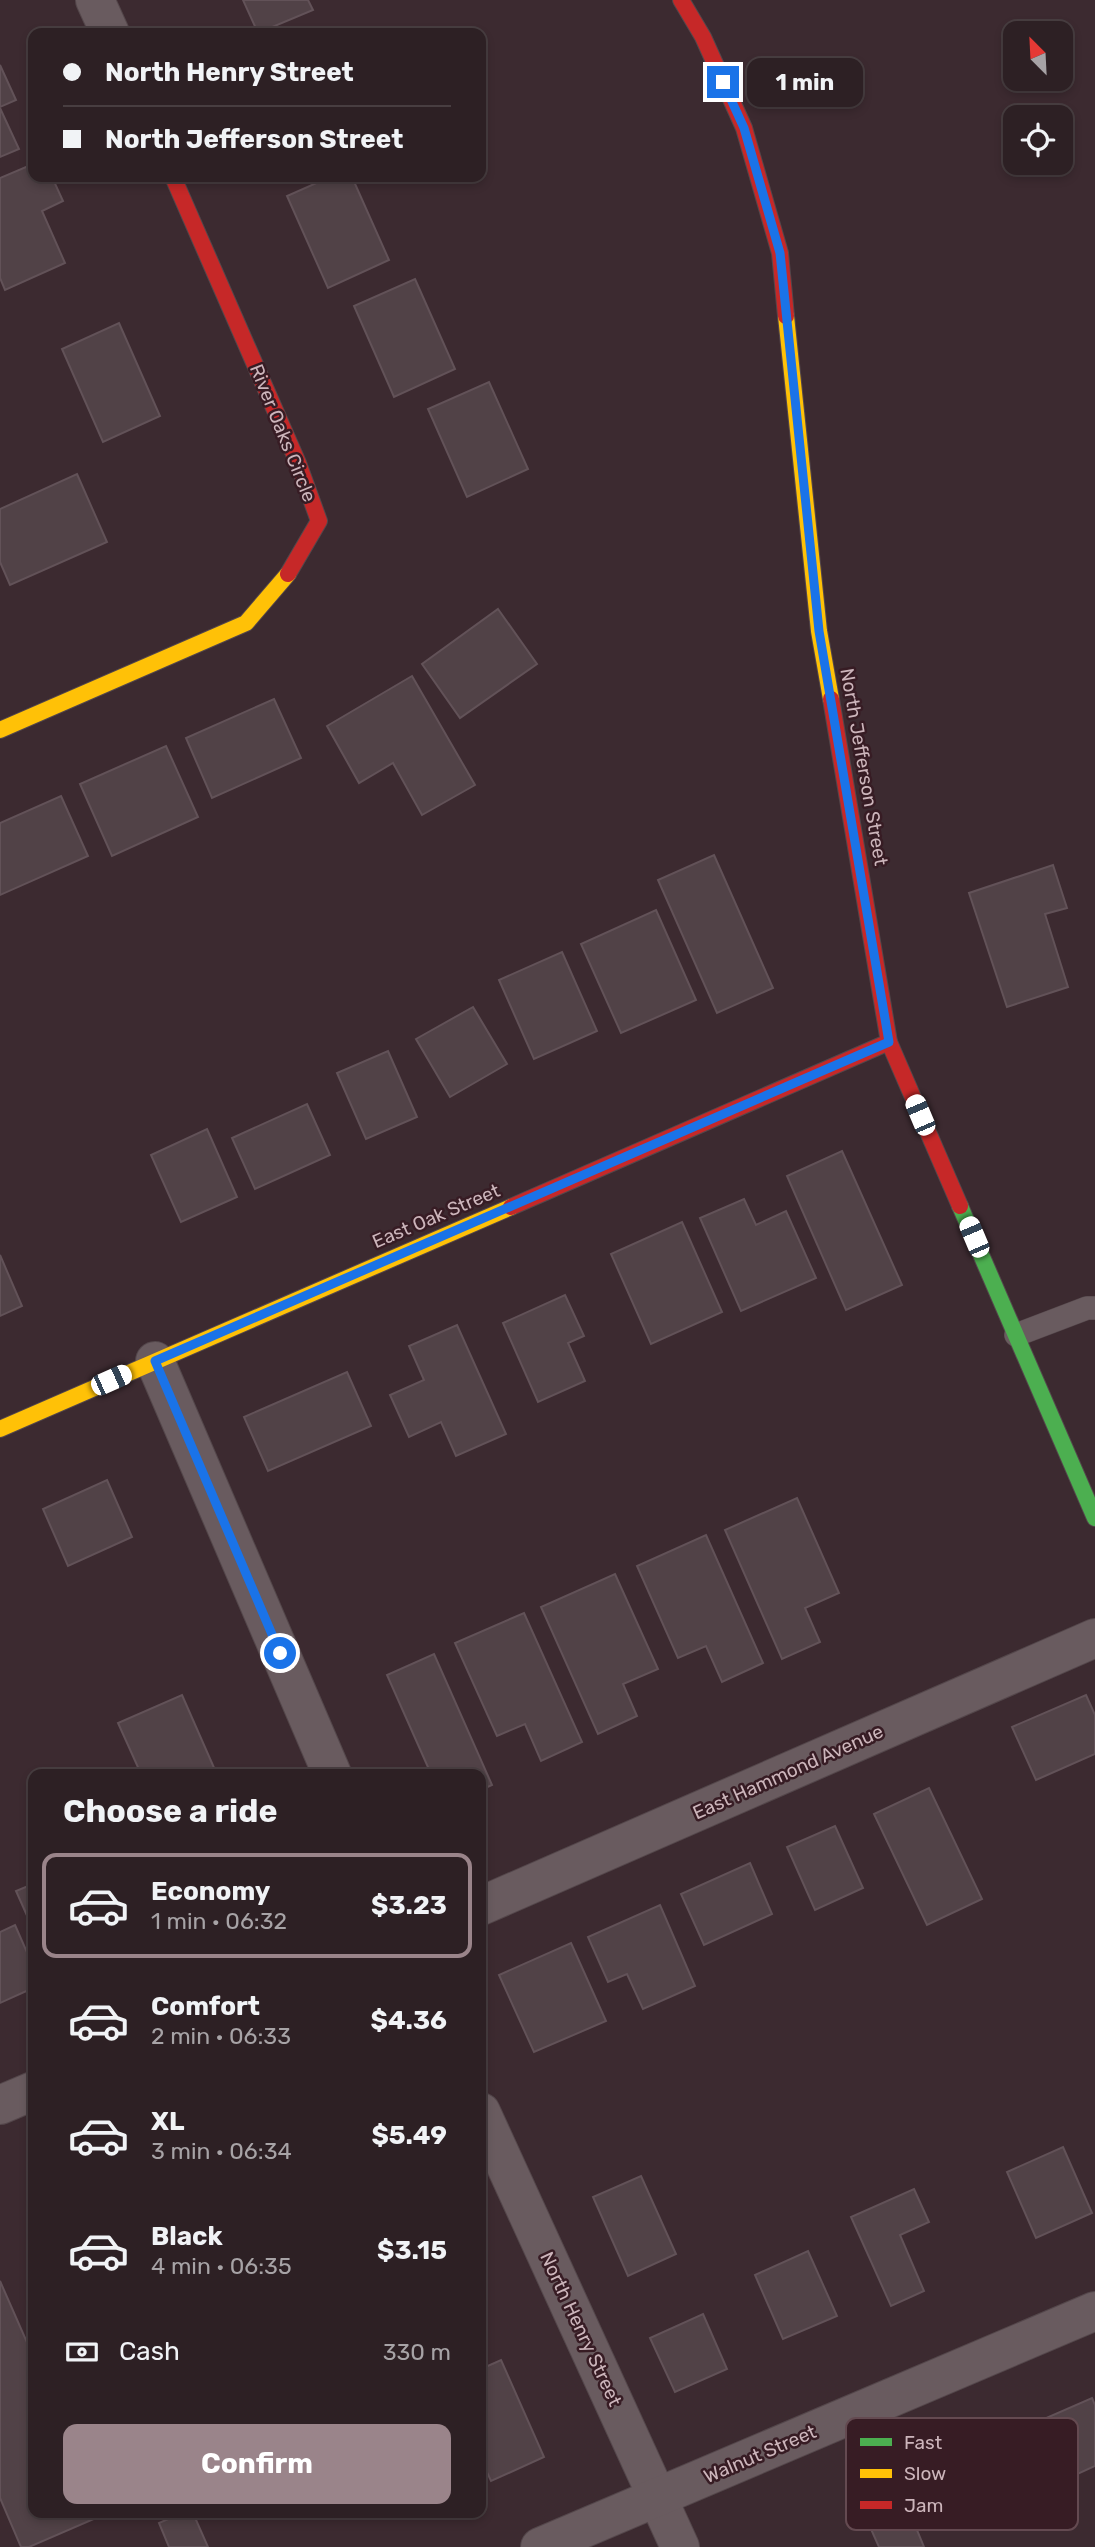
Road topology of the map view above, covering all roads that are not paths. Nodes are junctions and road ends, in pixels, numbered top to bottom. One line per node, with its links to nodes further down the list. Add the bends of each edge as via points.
1 (95, 0): 3 (street)
2 (681, 0): 6 (street, North Jefferson Street, via 744,128 780,253 819,631)
3 (108, 28)
4 (175, 182): 5 (street, River Oaks Circle, via 319,521 293,569 246,623)
5 (0, 730)
6 (889, 1042): 8 (street, North Jefferson Street); 9 (street, East Oak Street)
7 (1095, 1308): 8 (lane)
8 (1016, 1335): 11 (street, North Jefferson Street)
9 (155, 1361): 10 (street, East Oak Street); 14 (street)
10 (0, 1429)
11 (1088, 1482): 12 (street, North Jefferson Street)
12 (1095, 1518)
13 (1095, 1638): 15 (street, East Hammond Avenue)
14 (330, 1769)
15 (486, 1904)
16 (28, 2093): 17 (street)
17 (0, 2105)
18 (486, 2123): 20 (street, North Henry Street)
19 (1095, 2311): 20 (street, Walnut Street)
20 (658, 2498): 21 (street, Walnut Street); 22 (street, North Henry Street)
21 (540, 2547)
22 (680, 2547)

